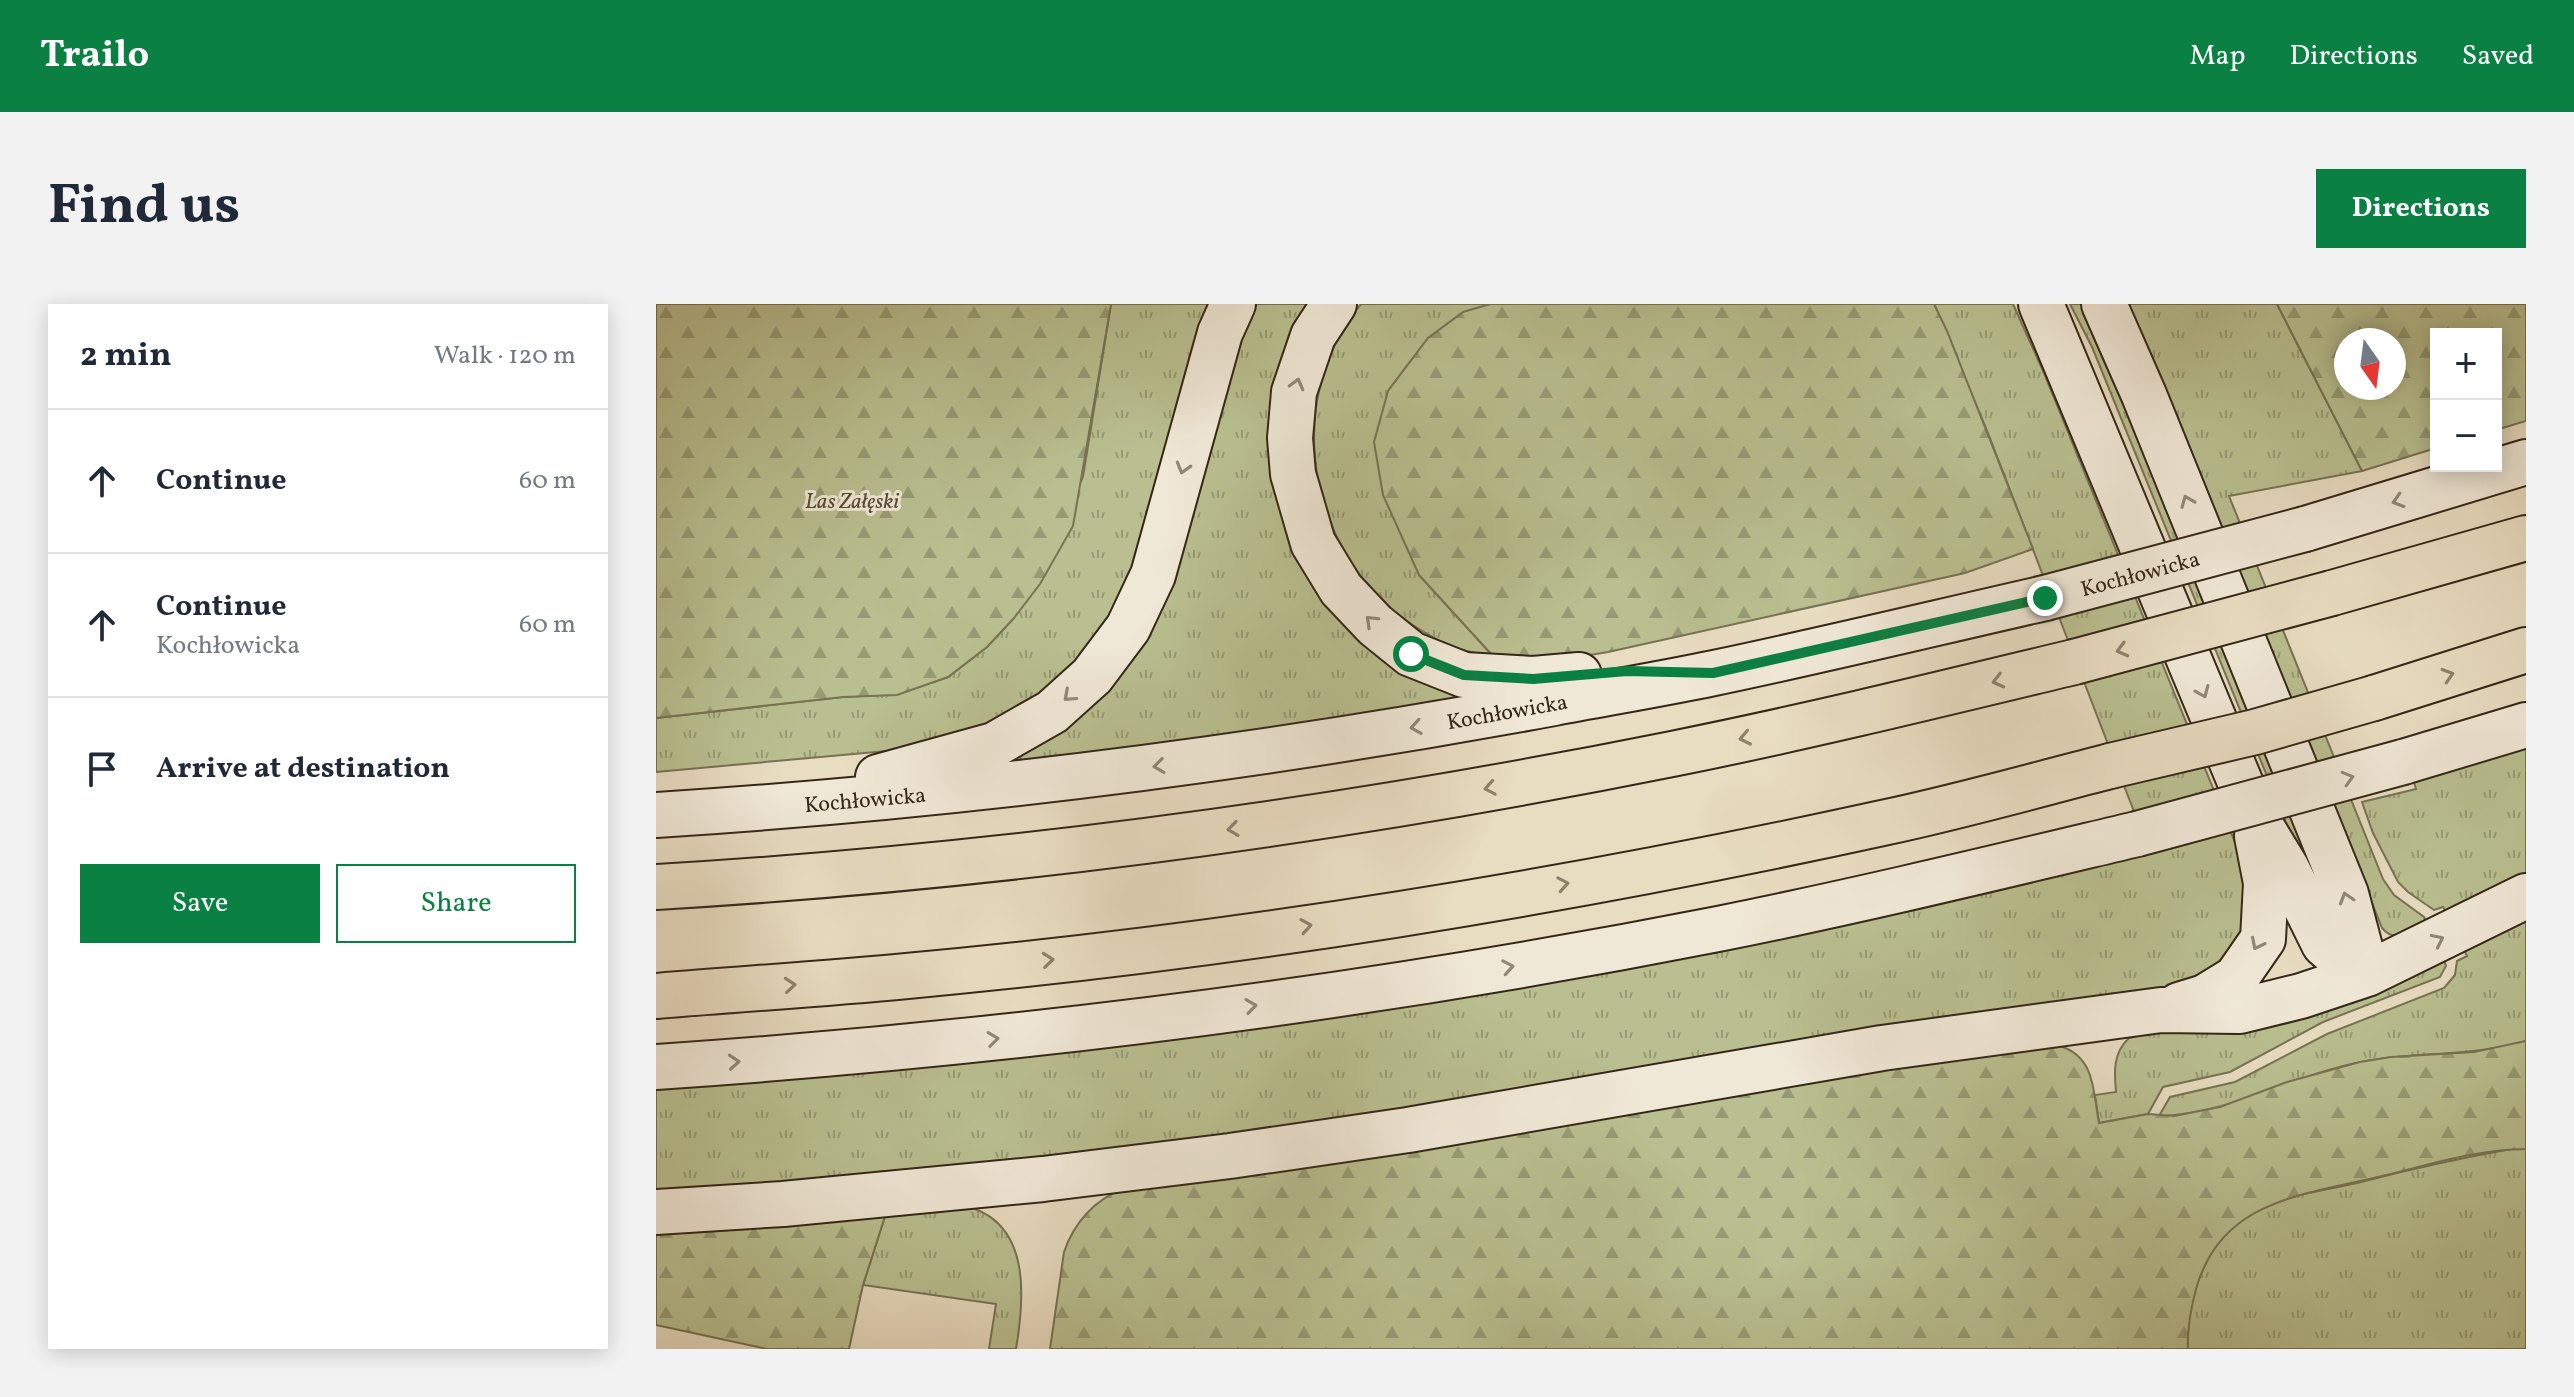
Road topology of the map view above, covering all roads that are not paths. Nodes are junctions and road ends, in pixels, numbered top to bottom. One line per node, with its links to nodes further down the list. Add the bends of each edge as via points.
1 (1233, 304): 10 (main road, one-way to 10, via 1220,333 1153,575 1128,628 1092,676 1052,712 994,745)
2 (1334, 304): 8 (main road, one-way to 2, via 1627,671 1533,679 1464,675 1411,654 1375,625 1341,589 1313,543 1293,474 1294,392 1313,336)
3 (2041, 304): 11 (main road, one-way to 11)
4 (2104, 304): 15 (main road, one-way to 4, via 2346,894)
5 (2526, 462): 8 (main road, Kochłowicka, one-way to 8, bridge, via 2305,529 2045,598)
6 (2526, 538): 13 (highway, one-way to 13, bridge, via 2074,662 1863,713 1491,788 1096,847)
7 (2526, 650): 16 (highway, one-way to 7, bridge, via 1085,956 1455,904 1661,867 1889,822 2255,732)
8 (1713, 673): 10 (main road, Kochłowicka, one-way to 10, via 1249,754 1004,786)
9 (2526, 725): 18 (main road, one-way to 9, bridge, via 955,1043 1171,1018 1385,987 1718,928 2137,834)
10 (758, 809): 12 (main road, Kochłowicka)
11 (2253, 813): 15 (main road, via 2324,944); 17 (main road, one-way to 17, via 2266,883 2263,939 2236,978 2205,997)
12 (656, 815)
13 (656, 887)
14 (2526, 896): 15 (main road, one-way to 14)
15 (2367, 974): 17 (main road, via 2240,1011)
16 (656, 996)
17 (2161, 1010): 19 (main road, via 1882,1048 1230,1156 1013,1182)
18 (656, 1067)
19 (656, 1212)

